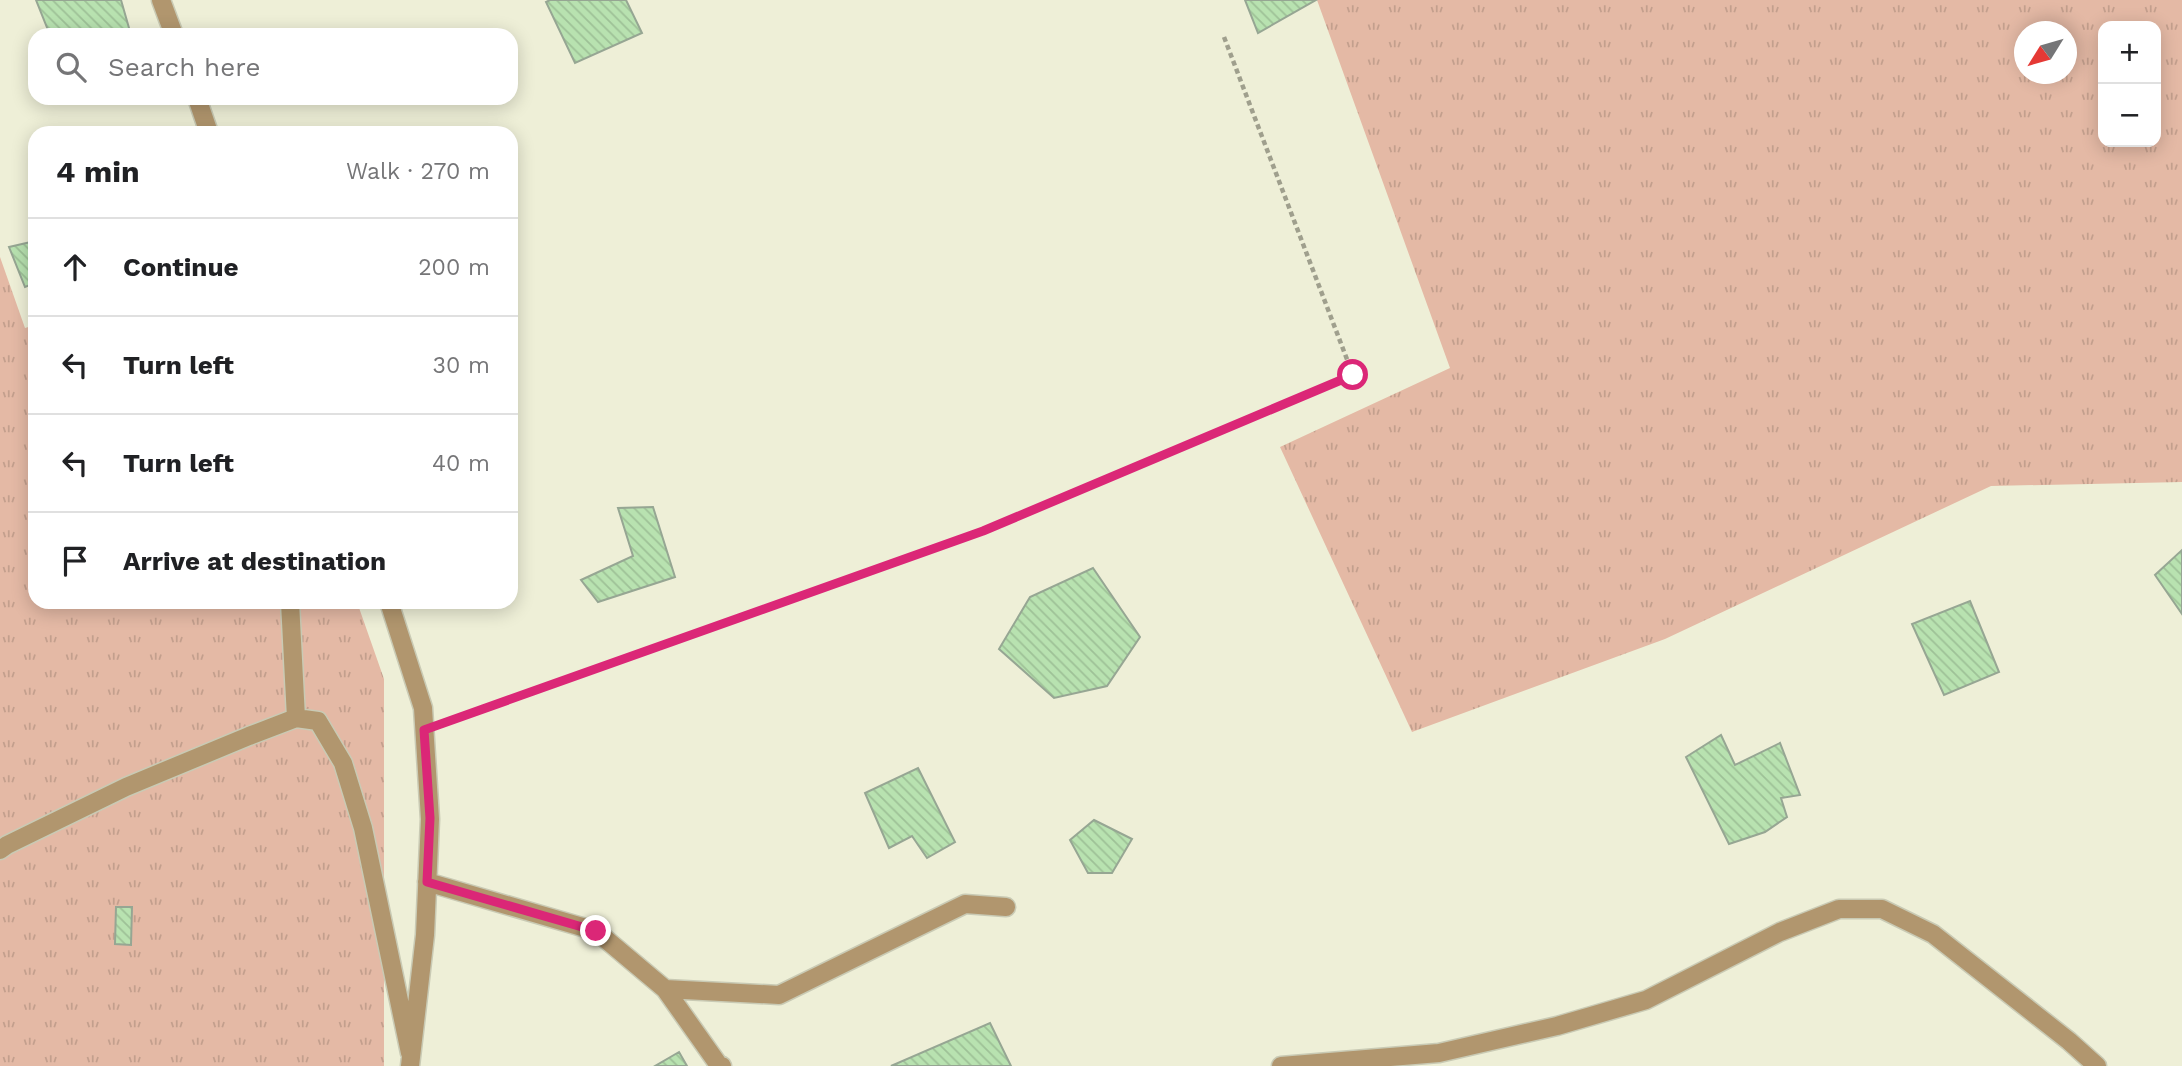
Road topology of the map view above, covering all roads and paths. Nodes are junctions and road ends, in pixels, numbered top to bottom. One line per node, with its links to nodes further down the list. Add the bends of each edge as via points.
1 (161, 0): 2 (street)
2 (171, 28)
3 (1223, 37): 9 (path, via 1353,375 983,531)
4 (199, 105): 5 (street)
5 (207, 126)
6 (290, 609): 8 (street)
7 (391, 609): 9 (street, via 423,708)
8 (296, 718): 10 (street, via 126,787); 14 (street, via 318,721 343,763 363,828)
9 (424, 730): 11 (street, via 430,818)
10 (0, 850)
11 (427, 882): 13 (street, via 596,931); 14 (street)
12 (1006, 907): 13 (street, via 965,904 779,995)
13 (665, 989): 15 (street)
14 (410, 1059)
15 (722, 1066)
16 (1281, 1066): 17 (street, via 1438,1053 1557,1026 1646,1000 1780,932 1839,909 1882,909 1933,934)
17 (2097, 1066)

